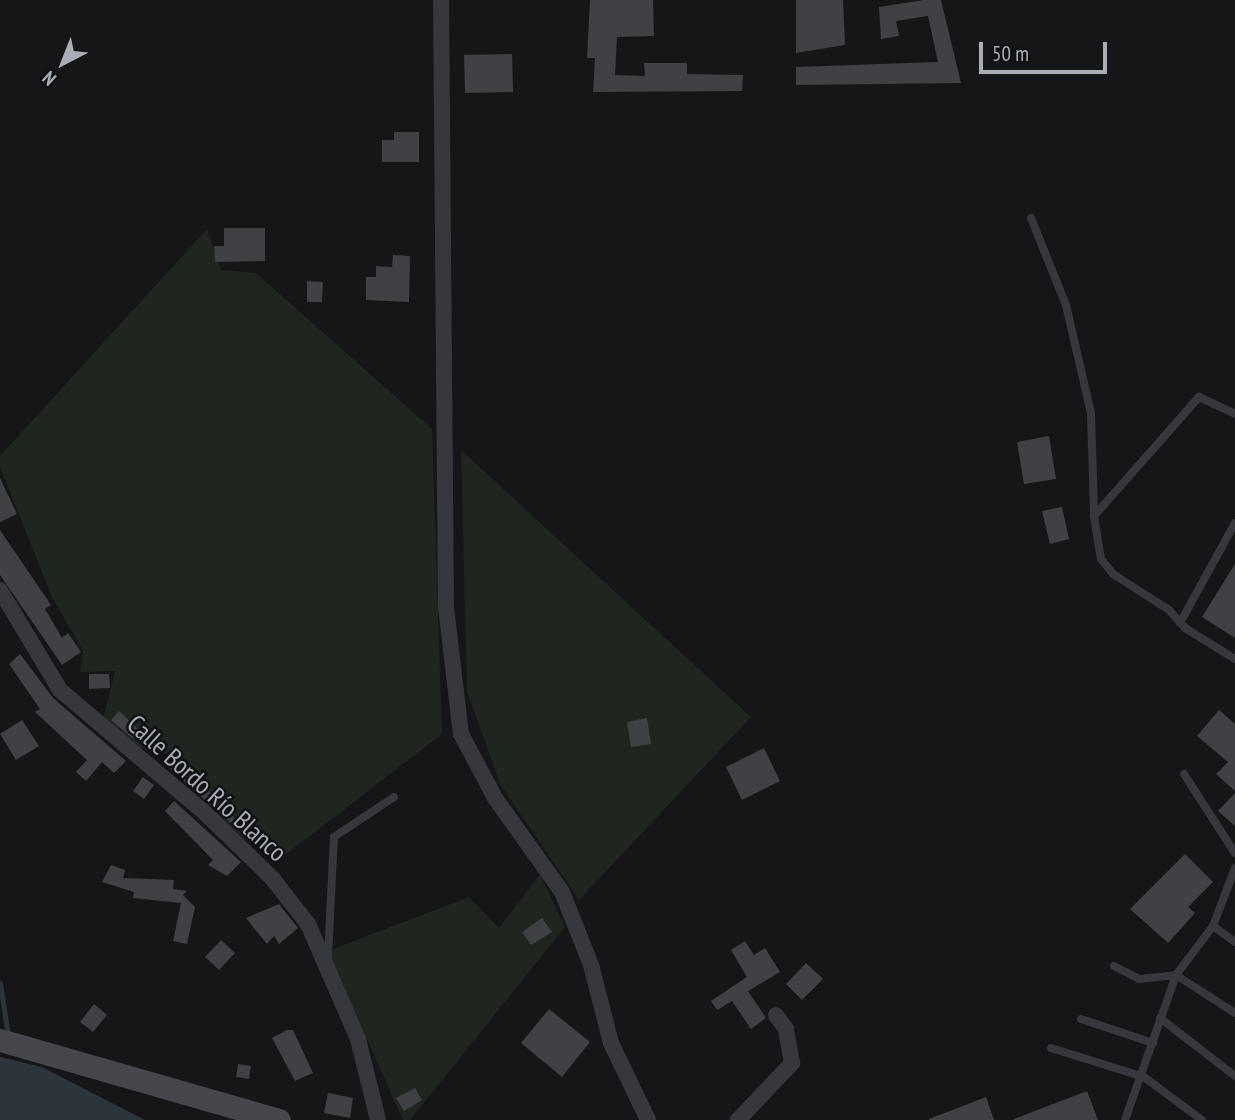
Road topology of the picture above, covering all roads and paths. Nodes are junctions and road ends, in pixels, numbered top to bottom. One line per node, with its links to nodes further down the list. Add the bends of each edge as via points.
1 (441, 0): 29 (street, via 446,607 461,734 495,798 562,892 591,965 611,1044)
2 (1031, 218): 4 (lane, via 1066,304 1091,413)
3 (1235, 414): 4 (lane, via 1199,397)
4 (1094, 516): 7 (lane, via 1097,544 1107,566)
5 (1235, 523): 7 (lane)
6 (0, 590): 16 (street, Calle Bordo Río Blanco, via 60,690 206,814 272,878 308,924)
7 (1180, 622): 8 (lane)
8 (1235, 660)
9 (1184, 774): 11 (lane)
10 (394, 797): 16 (lane, via 334,836)
11 (1235, 853)
12 (1235, 868): 13 (lane)
13 (1213, 926): 14 (lane); 17 (lane)
14 (1235, 942)
15 (1114, 966): 17 (lane, via 1139,979)
16 (327, 968): 28 (street, Calle Bordo Río Blanco, via 358,1039)
17 (1176, 975): 18 (lane); 20 (lane)
18 (1235, 1013)
19 (776, 1015): 30 (street, via 786,1029 792,1063)
20 (1160, 1018): 23 (lane); 25 (lane)
21 (1081, 1019): 23 (lane)
22 (0, 1040): 27 (main road)
23 (1153, 1043): 26 (lane)
24 (1051, 1048): 26 (lane)
25 (1235, 1076)
26 (1144, 1077): 31 (lane); 32 (lane)
27 (279, 1120)
28 (378, 1120)
29 (648, 1120)
30 (738, 1120)
31 (1125, 1120)
32 (1202, 1120)

